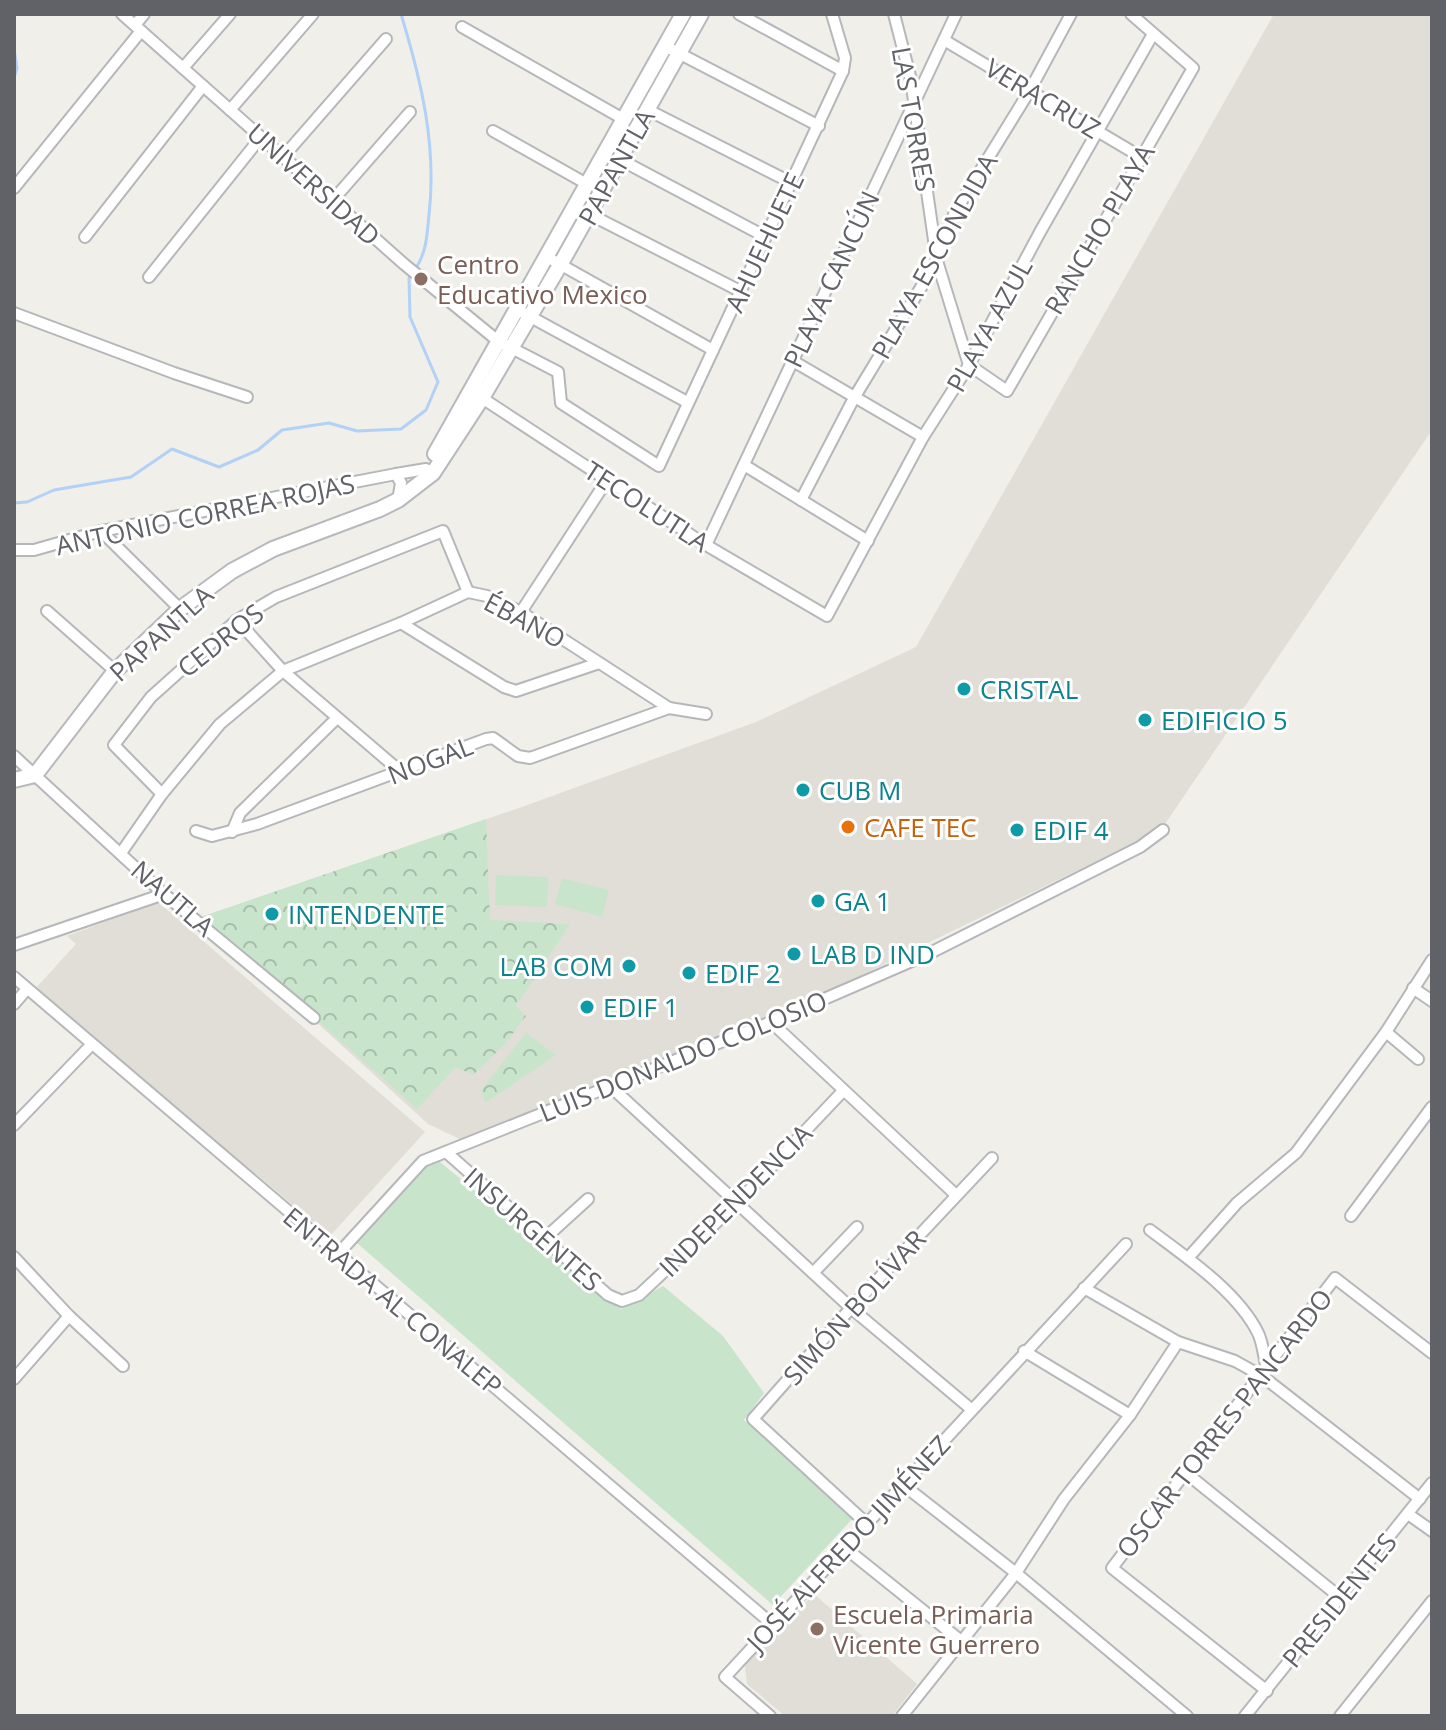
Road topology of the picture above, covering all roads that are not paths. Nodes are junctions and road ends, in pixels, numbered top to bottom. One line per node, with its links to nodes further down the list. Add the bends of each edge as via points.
1 (122, 14): 14 (street, UNIVERSIDAD)
2 (144, 14): 14 (street)
3 (230, 14): 20 (street)
4 (313, 14): 25 (street)
5 (683, 14): 18 (street, PAPANTLA)
6 (701, 14): 19 (street, PAPANTLA)
7 (739, 14): 21 (street)
8 (832, 14): 21 (street, via 845,58)
9 (894, 14): 24 (street, LAS TORRES)
10 (956, 14): 17 (street, PLAYA CANCÚN)
11 (1071, 14): 23 (street, PLAYA ESCONDIDA)
12 (1131, 14): 15 (street)
13 (462, 27): 28 (street)
14 (138, 28): 20 (street, UNIVERSIDAD); 38 (street)
15 (1153, 34): 31 (street, PLAYA AZUL); 34 (street, RANCHO PLAYA, via 1193,68)
16 (386, 39): 33 (street)
17 (944, 40): 23 (street, VERACRUZ); 24 (street, PLAYA CANCÚN)
18 (665, 46): 19 (street); 28 (street, PAPANTLA)
19 (679, 55): 26 (street, PAPANTLA); 29 (street)
20 (183, 68): 22 (street, UNIVERSIDAD)
21 (843, 71): 29 (street, AHUEHUETE)
22 (203, 86): 25 (street, UNIVERSIDAD); 42 (street)
23 (1030, 90): 31 (street, VERACRUZ); 44 (street, PLAYA ESCONDIDA, via 955,212)
24 (915, 102): 44 (street, LAS TORRES); 51 (street, PLAYA CANCÚN)
25 (230, 110): 32 (street, UNIVERSIDAD)
26 (648, 110): 35 (street, PAPANTLA); 36 (street)
27 (410, 112): 39 (street)
28 (625, 120): 37 (street, PAPANTLA)
29 (819, 126): 36 (street, AHUEHUETE)
30 (493, 131): 37 (street)
31 (1099, 131): 34 (street, VERACRUZ); 52 (street, PLAYA AZUL)
32 (261, 137): 33 (street, UNIVERSIDAD); 45 (street)
33 (283, 157): 39 (street, UNIVERSIDAD)
34 (1141, 157): 52 (street, RANCHO PLAYA, via 1007,391)
35 (619, 159): 40 (street, PAPANTLA); 41 (street)
36 (792, 183): 41 (street, AHUEHUETE)
37 (587, 184): 43 (street, PAPANTLA)
38 (14, 188)
39 (333, 200): 49 (street, UNIVERSIDAD)
40 (589, 214): 43 (street, PAPANTLA); 46 (street)
41 (764, 236): 46 (street, AHUEHUETE)
42 (85, 237)
43 (554, 261): 47 (street, PAPANTLA); 50 (street)
44 (937, 261): 52 (street, LAS TORRES); 55 (street, PLAYA ESCONDIDA)
45 (149, 277)
46 (740, 291): 50 (street, AHUEHUETE)
47 (522, 313): 49 (street, PAPANTLA); 56 (street)
48 (16, 314): 54 (street)
49 (504, 344): 53 (street, PAPANTLA); 59 (street, UNIVERSIDAD, via 558,372 561,403)
50 (713, 350): 56 (street, AHUEHUETE)
51 (793, 361): 55 (street); 58 (street, PLAYA CANCÚN)
52 (969, 365): 57 (street, PLAYA AZUL)
53 (476, 395): 61 (street, PAPANTLA); 62 (street, TECOLUTLA)
54 (247, 397)
55 (854, 398): 57 (street); 64 (street, PLAYA ESCONDIDA)
56 (687, 402): 59 (street, AHUEHUETE)
57 (923, 437): 66 (street, PLAYA AZUL)
58 (744, 465): 64 (street); 67 (street, PLAYA CANCÚN)
59 (659, 466)
60 (396, 474): 61 (street, ANTONIO CORREA ROJAS); 63 (street, via 401,483); 65 (street, ANTONIO CORREA ROJAS)
61 (428, 474): 63 (street, PAPANTLA)
62 (607, 480): 67 (street, TECOLUTLA); 72 (street)
63 (398, 500): 70 (street, PAPANTLA, via 273,549)
64 (801, 500): 66 (street)
65 (101, 531): 68 (street, ANTONIO CORREA ROJAS, via 34,550); 70 (street)
66 (868, 541): 73 (street, PLAYA AZUL)
67 (706, 545): 73 (street, TECOLUTLA)
68 (14, 550)
69 (468, 592): 72 (street, ÉBANO); 74 (street, CEDROS, via 443,531 276,597); 75 (street, ÉBANO)
70 (180, 609): 77 (street, PAPANTLA)
71 (47, 611): 77 (street)
72 (521, 612): 76 (street, ÉBANO)
73 (827, 616)
74 (237, 620): 78 (street); 86 (street, CEDROS, via 151,697 114,745)
75 (401, 623): 76 (street, via 516,691); 78 (street, ÉBANO)
76 (599, 663): 79 (street, ÉBANO)
77 (115, 671): 84 (street, PAPANTLA)
78 (283, 671): 81 (street); 86 (street, ÉBANO, via 220,724)
79 (669, 708): 80 (street, NOGAL); 83 (street, NOGAL, via 530,758 493,738)
80 (706, 714)
81 (337, 718): 83 (street); 89 (street, via 240,813)
82 (14, 756): 84 (street, NAUTLA)
83 (401, 772): 89 (street, NOGAL)
84 (35, 775): 85 (street); 90 (street, NAUTLA)
85 (14, 780)
86 (162, 794): 90 (street, ÉBANO)
87 (1163, 830): 100 (street, LUIS DONALDO COLOSIO, via 1140,847 928,954)
88 (196, 831): 89 (street, NOGAL, via 212,836)
89 (232, 832)
90 (121, 853): 91 (street, NAUTLA)
91 (164, 894): 92 (street); 99 (street, NAUTLA)
92 (14, 945)
93 (1432, 960): 95 (street)
94 (14, 977): 96 (street, ENTRADA AL CONALEP)
95 (1413, 988): 97 (street); 101 (street)
96 (27, 989): 98 (street); 102 (street, ENTRADA AL CONALEP)
97 (1432, 1001)
98 (14, 1004)
99 (314, 1018)
100 (771, 1022): 104 (street, LUIS DONALDO COLOSIO); 105 (street)
101 (1386, 1032): 103 (street); 120 (street, via 1296,1153 1237,1203)
102 (92, 1044): 107 (street); 118 (street, ENTRADA AL CONALEP)
103 (1418, 1059)
104 (610, 1086): 108 (street, LUIS DONALDO COLOSIO); 112 (street)
105 (843, 1091): 110 (street); 112 (street, INDEPENDENCIA)
106 (1432, 1107): 113 (street)
107 (14, 1125)
108 (446, 1152): 116 (street, INSURGENTES); 118 (street, LUIS DONALDO COLOSIO, via 423,1161)
109 (992, 1158): 110 (street, SIMÓN BOLÍVAR)
110 (956, 1195): 124 (street, SIMÓN BOLÍVAR)
111 (588, 1199): 116 (street)
112 (737, 1203): 121 (street); 123 (street, INDEPENDENCIA, via 639,1295)
113 (1351, 1216)
114 (857, 1227): 121 (street)
115 (1150, 1230): 120 (street)
116 (544, 1239): 123 (street, INSURGENTES, via 608,1295)
117 (1126, 1244): 122 (street, JOSÉ ALFREDO JIMÉNEZ)
118 (338, 1254): 145 (street, ENTRADA AL CONALEP)
119 (14, 1257): 125 (street)
120 (1188, 1258): 130 (street, via 1236,1301 1258,1333)
121 (813, 1273): 124 (street)
122 (1084, 1288): 126 (street); 127 (street, JOSÉ ALFREDO JIMÉNEZ)
123 (622, 1301)
124 (851, 1308): 132 (street); 139 (street, SIMÓN BOLÍVAR, via 753,1419)
125 (69, 1316): 129 (street); 131 (street)
126 (1178, 1342): 130 (street); 133 (street)
127 (1024, 1351): 132 (street, JOSÉ ALFREDO JIMÉNEZ); 133 (street)
128 (1432, 1353): 130 (street, OSCAR TORRES PANCARDO, via 1335,1278)
129 (123, 1366)
130 (1265, 1372): 134 (street, OSCAR TORRES PANCARDO); 137 (street)
131 (14, 1379)
132 (971, 1409): 136 (street, JOSÉ ALFREDO JIMÉNEZ)
133 (1130, 1415): 142 (street, via 1064,1499)
134 (1186, 1473): 143 (street); 147 (street, OSCAR TORRES PANCARDO, via 1112,1568)
135 (1432, 1483): 137 (street, PRESIDENTES)
136 (902, 1484): 139 (street, JOSÉ ALFREDO JIMÉNEZ); 142 (street)
137 (1420, 1499): 138 (street, PRESIDENTES)
138 (1408, 1514): 140 (street); 143 (street, PRESIDENTES)
139 (866, 1523): 141 (street, JOSÉ ALFREDO JIMÉNEZ)
140 (1432, 1531)
141 (844, 1547): 145 (street, JOSÉ ALFREDO JIMÉNEZ); 146 (street)
142 (1016, 1573): 146 (street); 150 (street)
143 (1341, 1598): 147 (street, PRESIDENTES)
144 (1432, 1601): 152 (street)
145 (772, 1624): 148 (street, JOSÉ ALFREDO JIMÉNEZ, via 725,1677)
146 (961, 1641): 149 (street)
147 (1267, 1691): 151 (street, PRESIDENTES)
148 (767, 1715)
149 (902, 1716)
150 (1187, 1716)
151 (1245, 1716)
152 (1340, 1716)

